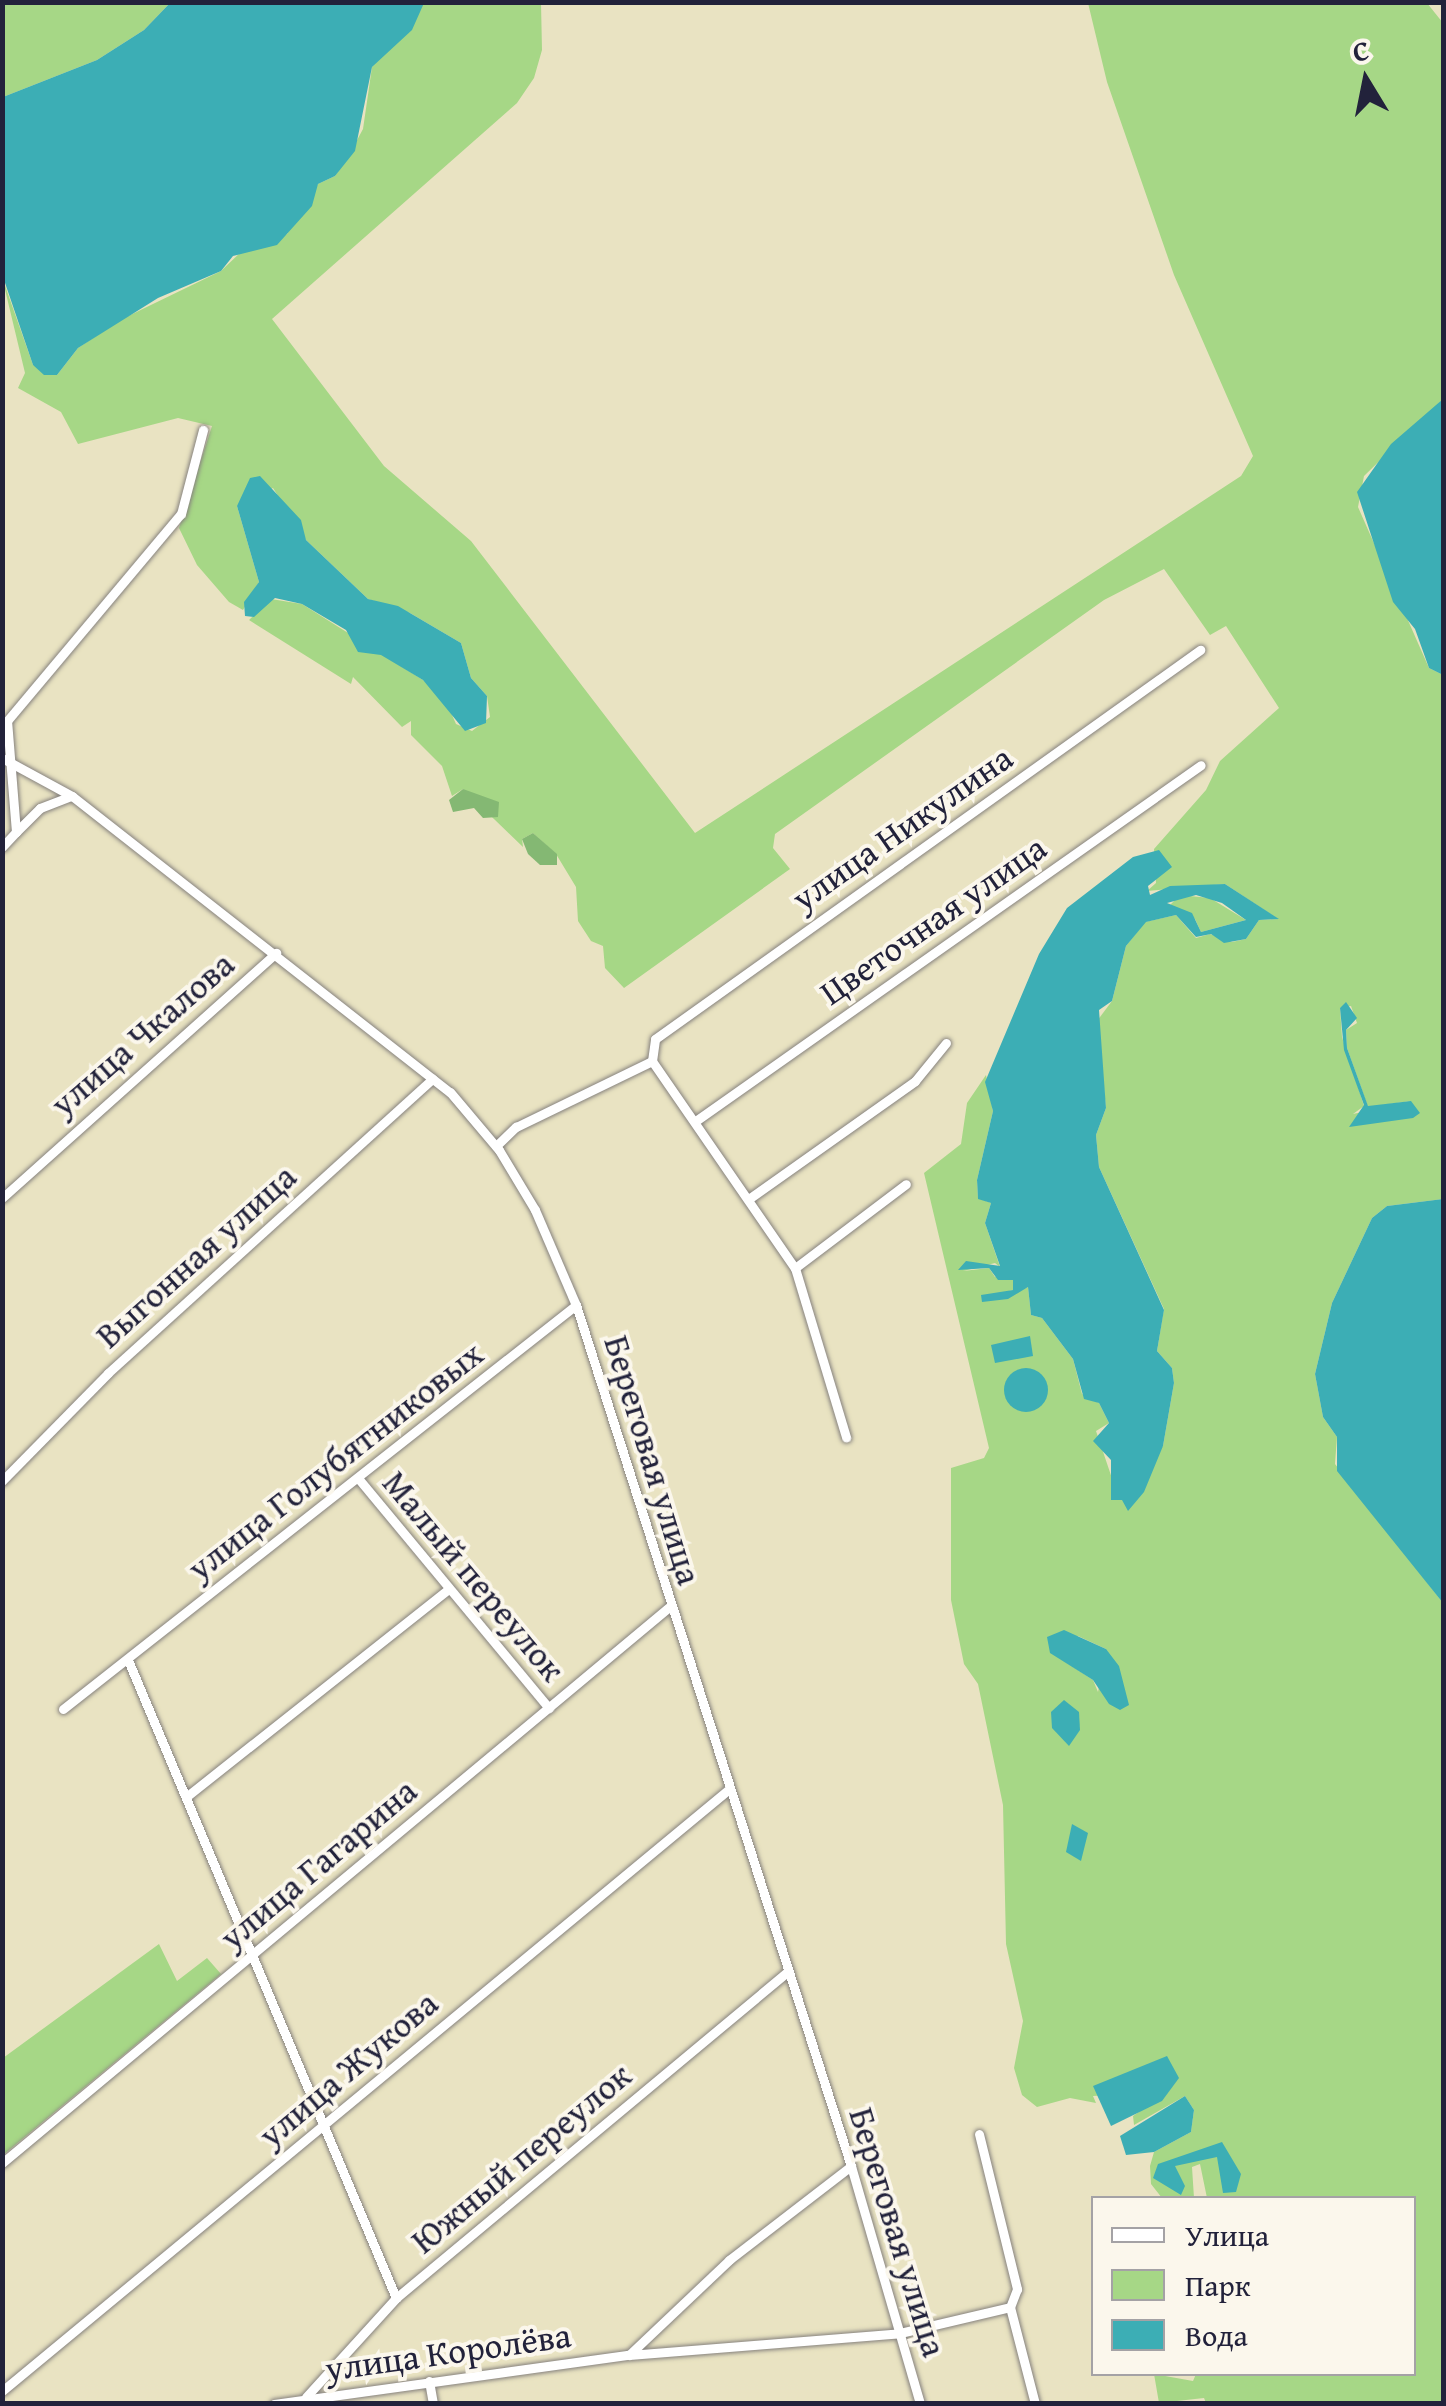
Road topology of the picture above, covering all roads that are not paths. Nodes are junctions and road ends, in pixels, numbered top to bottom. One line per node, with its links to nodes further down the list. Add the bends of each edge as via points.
1 (203, 430): 3 (street, via 181,514 10,716)
2 (1200, 650): 10 (street, улица Никулина, via 655,1039)
3 (6, 759): 5 (street, Береговая улица); 6 (street)
4 (1201, 764): 12 (street, Цветочная улица)
5 (72, 796): 6 (street, via 40,808); 8 (street, Береговая улица)
6 (16, 832): 7 (street)
7 (2, 847)
8 (276, 953): 11 (street, Береговая улица); 15 (street, улица Чкалова)
9 (946, 1043): 16 (street, via 915,1081)
10 (652, 1061): 12 (street); 13 (street, via 516,1127)
11 (432, 1078): 13 (street, Береговая улица); 21 (street, Выгонная улица, via 108,1374)
12 (697, 1120): 16 (street)
13 (496, 1146): 18 (street, Береговая улица, via 536,1210)
14 (906, 1184): 17 (street)
15 (2, 1198)
16 (750, 1198): 17 (street)
17 (795, 1268): 19 (street)
18 (576, 1304): 20 (street, улица Голубятниковых); 23 (street, Береговая улица)
19 (846, 1437)
20 (358, 1478): 22 (street, Малый переулок); 24 (street, улица Голубятниковых)
21 (2, 1481)
22 (448, 1590): 25 (street, Малый переулок); 28 (street)
23 (669, 1608): 25 (street, улица Гагарина); 27 (street, Береговая улица)
24 (128, 1660): 26 (street, улица Голубятниковых); 28 (street)
25 (548, 1708): 29 (street, улица Гагарина)
26 (62, 1709)
27 (728, 1790): 30 (street, Береговая улица); 31 (street, улица Жукова)
28 (186, 1797): 29 (street)
29 (249, 1957): 31 (street); 33 (street, улица Гагарина)
30 (786, 1973): 34 (street, Береговая улица); 35 (street, Южный переулок)
31 (322, 2127): 35 (street); 40 (street, улица Жукова)
32 (979, 2134): 36 (street, via 1017,2289)
33 (2, 2163)
34 (851, 2166): 37 (street, Береговая улица); 38 (street, via 729,2260)
35 (396, 2298): 41 (street, Южный переулок)
36 (1010, 2306): 37 (street, улица Королёва); 45 (street)
37 (900, 2333): 38 (street, улица Королёва); 44 (street, Береговая улица)
38 (629, 2355): 39 (street, улица Королёва)
39 (430, 2381): 41 (street, улица Королёва); 43 (street)
40 (2, 2391)
41 (304, 2399): 42 (street, улица Королёва)
42 (274, 2404)
43 (432, 2404)
44 (920, 2404)
45 (1034, 2404)

